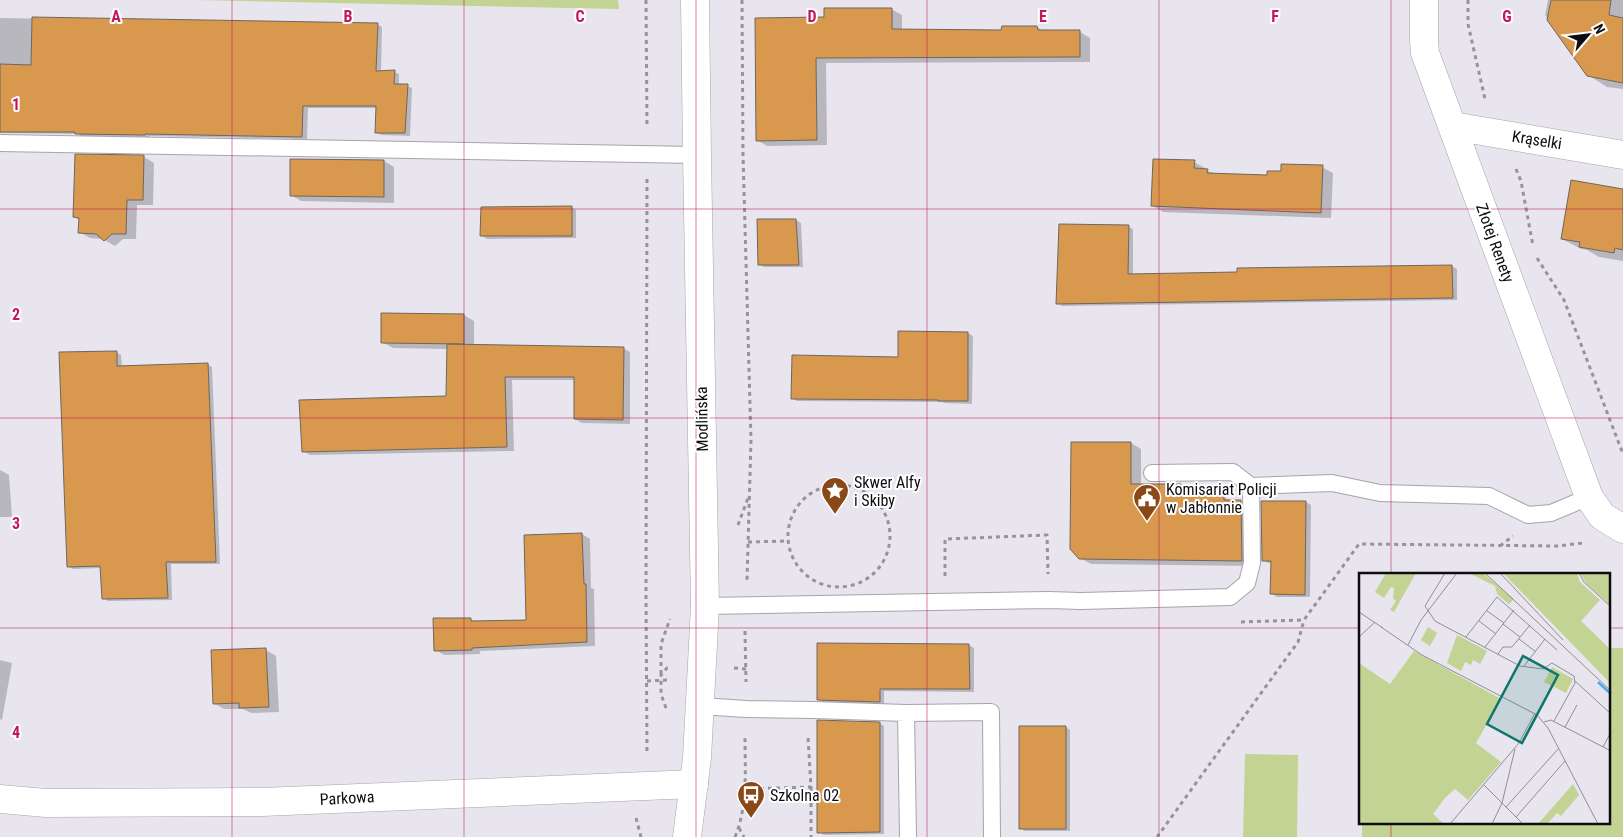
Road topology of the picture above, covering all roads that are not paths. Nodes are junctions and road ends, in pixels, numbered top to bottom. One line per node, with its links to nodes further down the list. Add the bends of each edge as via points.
1 (695, 0): 5 (street, Modlińska)
2 (1424, 0): 3 (street, Złotej Renety, via 1425,52)
3 (1452, 126): 6 (street, Krąselki); 9 (street, Złotej Renety)
4 (0, 143): 5 (lane)
5 (697, 154): 11 (street, Modlińska)
6 (1623, 155)
7 (1152, 472): 8 (lane, via 1233,472)
8 (1251, 486): 9 (lane, via 1332,483 1380,493 1489,496 1528,515 1551,513); 11 (lane, via 1252,563 1247,583 1230,597)
9 (1586, 489): 10 (street, Złotej Renety, via 1602,516)
10 (1623, 529)
11 (706, 606): 12 (street, Modlińska)
12 (700, 706): 13 (lane); 14 (street, Modlińska)
13 (906, 713): 17 (lane); 18 (lane, via 991,712)
14 (694, 784): 15 (street, Parkowa, via 262,802 46,803); 16 (street, Modlińska)
15 (0, 798)
16 (687, 837)
17 (908, 837)
18 (992, 837)

